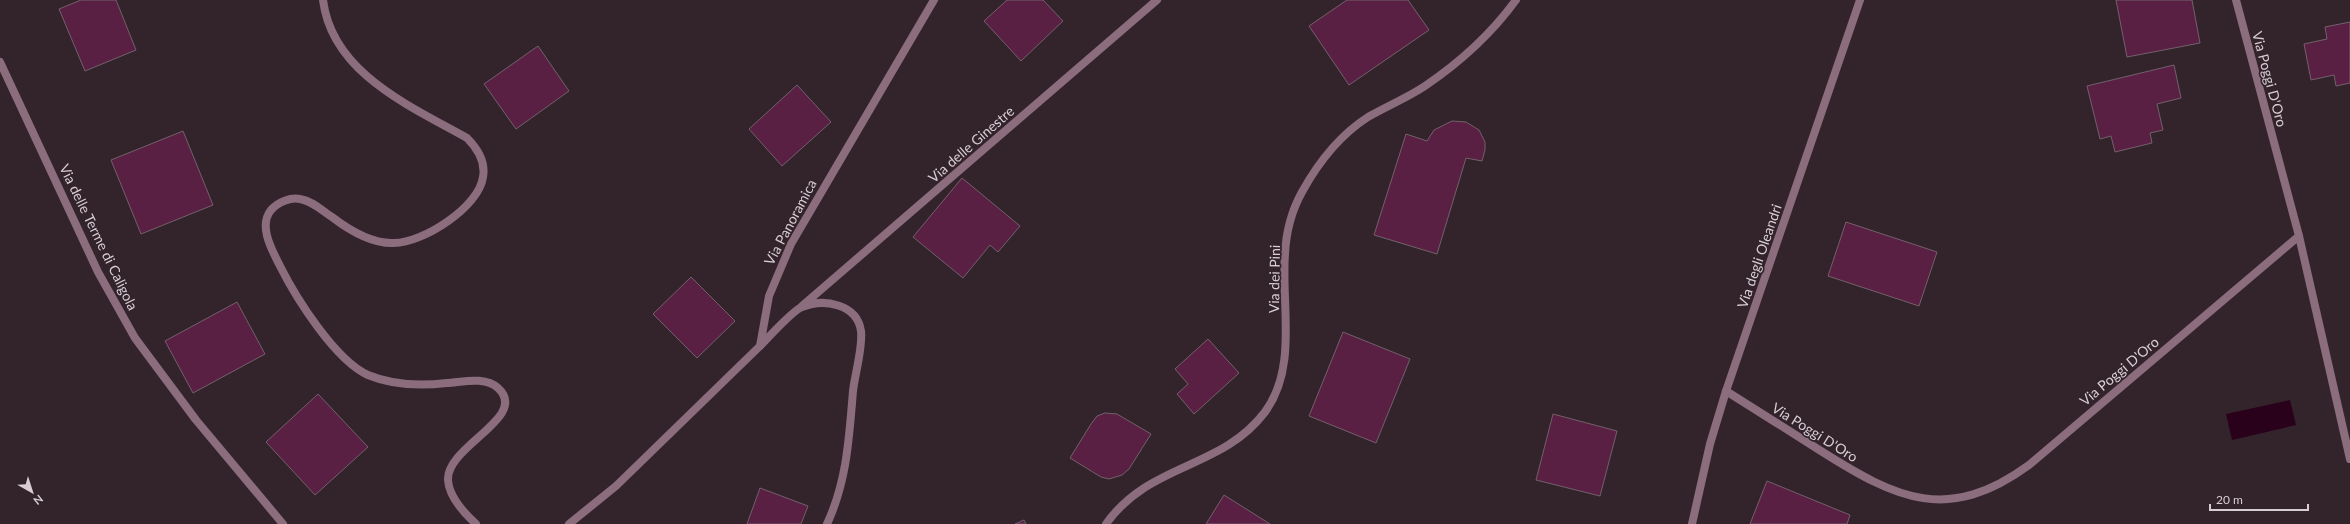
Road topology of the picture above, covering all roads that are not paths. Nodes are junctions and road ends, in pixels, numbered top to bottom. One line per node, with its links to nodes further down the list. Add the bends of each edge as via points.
1 (323, 0): 14 (street, via 327,20 349,60 386,91 467,138 476,146 480,156 484,168 483,179 472,198 451,218 435,230 408,241 394,244 368,238 346,227 309,202 293,199 277,205 267,218 269,242 282,271 307,312 330,342 357,369 382,380 408,384 486,381 504,395 505,404 494,424 465,448 450,470 450,490 458,505)
2 (934, 0): 10 (street, Via Panoramica, via 791,244 769,296)
3 (1157, 0): 9 (street, Via delle Ginestre)
4 (1516, 0): 17 (street, Via dei Pini, via 1475,44 1440,75 1367,118 1348,133 1326,156 1309,180 1293,212 1287,240 1287,312 1282,368 1274,395 1266,410 1244,434 1219,452 1170,472 1140,489 1129,497)
5 (1860, 0): 11 (street, Via degli Oleandri)
6 (2236, 0): 8 (street, Via Poggi D'Oro)
7 (0, 62): 13 (street, Via delle Terme di Caligola, via 98,272 135,338 196,420)
8 (2299, 236): 11 (street, Via Poggi D'Oro, via 2034,460 2003,481 1974,494 1949,499 1926,498 1903,495 1885,488 1858,475); 12 (street)
9 (801, 307): 10 (street); 16 (street, via 826,304 847,308 855,316 861,333 847,461 842,488)
10 (760, 346): 15 (street, via 622,481)
11 (1726, 391): 18 (street, Via degli Oleandri, via 1710,444)
12 (2350, 459)
13 (283, 524)
14 (476, 524)
15 (569, 524)
16 (827, 524)
17 (1106, 524)
18 (1692, 524)

